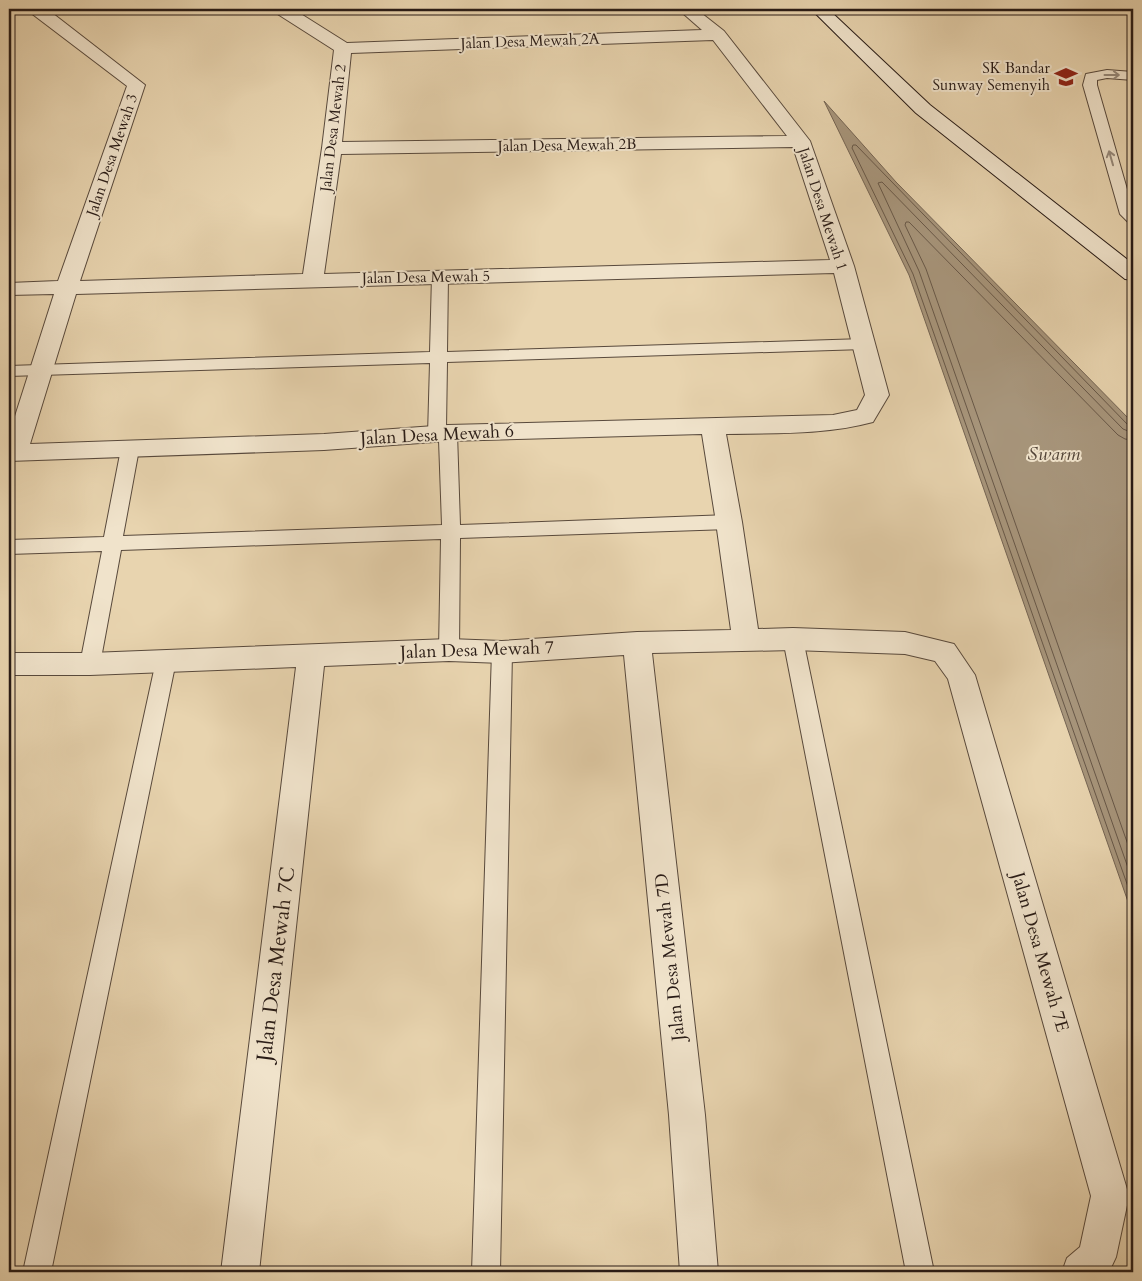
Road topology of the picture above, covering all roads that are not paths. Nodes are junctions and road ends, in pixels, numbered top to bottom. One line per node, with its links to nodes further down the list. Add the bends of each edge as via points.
1 (36, 9): 15 (street, Jalan Desa Mewah 3, via 136,85)
2 (282, 9): 6 (street, Jalan Desa Mewah 2)
3 (686, 9): 5 (street, Jalan Desa Mewah 1)
4 (819, 9): 12 (street, via 923,109)
5 (718, 35): 6 (street, Jalan Desa Mewah 2A); 8 (street, Jalan Desa Mewah 1)
6 (343, 48): 9 (street, Jalan Desa Mewah 2)
7 (1133, 76): 10 (lane, one-way to 7, via 1127,214 1090,85 1091,78 1108,74)
8 (801, 142): 9 (street, Jalan Desa Mewah 2B); 11 (street, Jalan Desa Mewah 1)
9 (332, 148): 14 (street, Jalan Desa Mewah 2)
10 (1133, 219)
11 (843, 266): 13 (street, Jalan Desa Mewah 5); 17 (street, Jalan Desa Mewah 1)
12 (1133, 274)
13 (440, 276): 14 (street, Jalan Desa Mewah 5); 18 (lane)
14 (313, 279): 15 (street, Jalan Desa Mewah 5)
15 (67, 287): 16 (street, Jalan Desa Mewah 5); 19 (street)
16 (9, 289)
17 (864, 344): 18 (lane); 21 (street, Jalan Desa Mewah 1, via 877,395)
18 (438, 356): 19 (lane); 23 (lane)
19 (42, 370): 20 (lane); 25 (street)
20 (9, 371)
21 (865, 416): 22 (street, Jalan Desa Mewah 6, via 833,423)
22 (712, 425): 23 (street, Jalan Desa Mewah 6); 26 (street)
23 (443, 434): 24 (street, Jalan Desa Mewah 6); 27 (lane)
24 (130, 449): 25 (street, Jalan Desa Mewah 6); 28 (lane)
25 (12, 453)
26 (729, 522): 27 (lane); 31 (street)
27 (451, 530): 28 (lane); 33 (lane)
28 (112, 543): 29 (lane); 39 (lane)
29 (9, 547)
30 (794, 639): 31 (street, Jalan Desa Mewah 7); 35 (street, Jalan Desa Mewah 7, via 905,643); 45 (lane)
31 (746, 641): 32 (street, Jalan Desa Mewah 7)
32 (637, 643): 34 (street, Jalan Desa Mewah 7); 44 (street, Jalan Desa Mewah 7D, via 687,1115)
33 (449, 650): 34 (street, Jalan Desa Mewah 7); 36 (street, Jalan Desa Mewah 7)
34 (502, 652): 43 (lane)
35 (944, 652): 40 (street, Jalan Desa Mewah 7E, via 961,676 1110,1196)
36 (312, 655): 37 (street, Jalan Desa Mewah 7); 42 (street, Jalan Desa Mewah 7C)
37 (166, 661): 39 (street, Jalan Desa Mewah 7); 41 (lane)
38 (9, 664): 39 (street, Jalan Desa Mewah 7)
39 (90, 664)
40 (1089, 1265)
41 (37, 1272)
42 (240, 1272)
43 (486, 1272)
44 (699, 1272)
45 (920, 1272)

